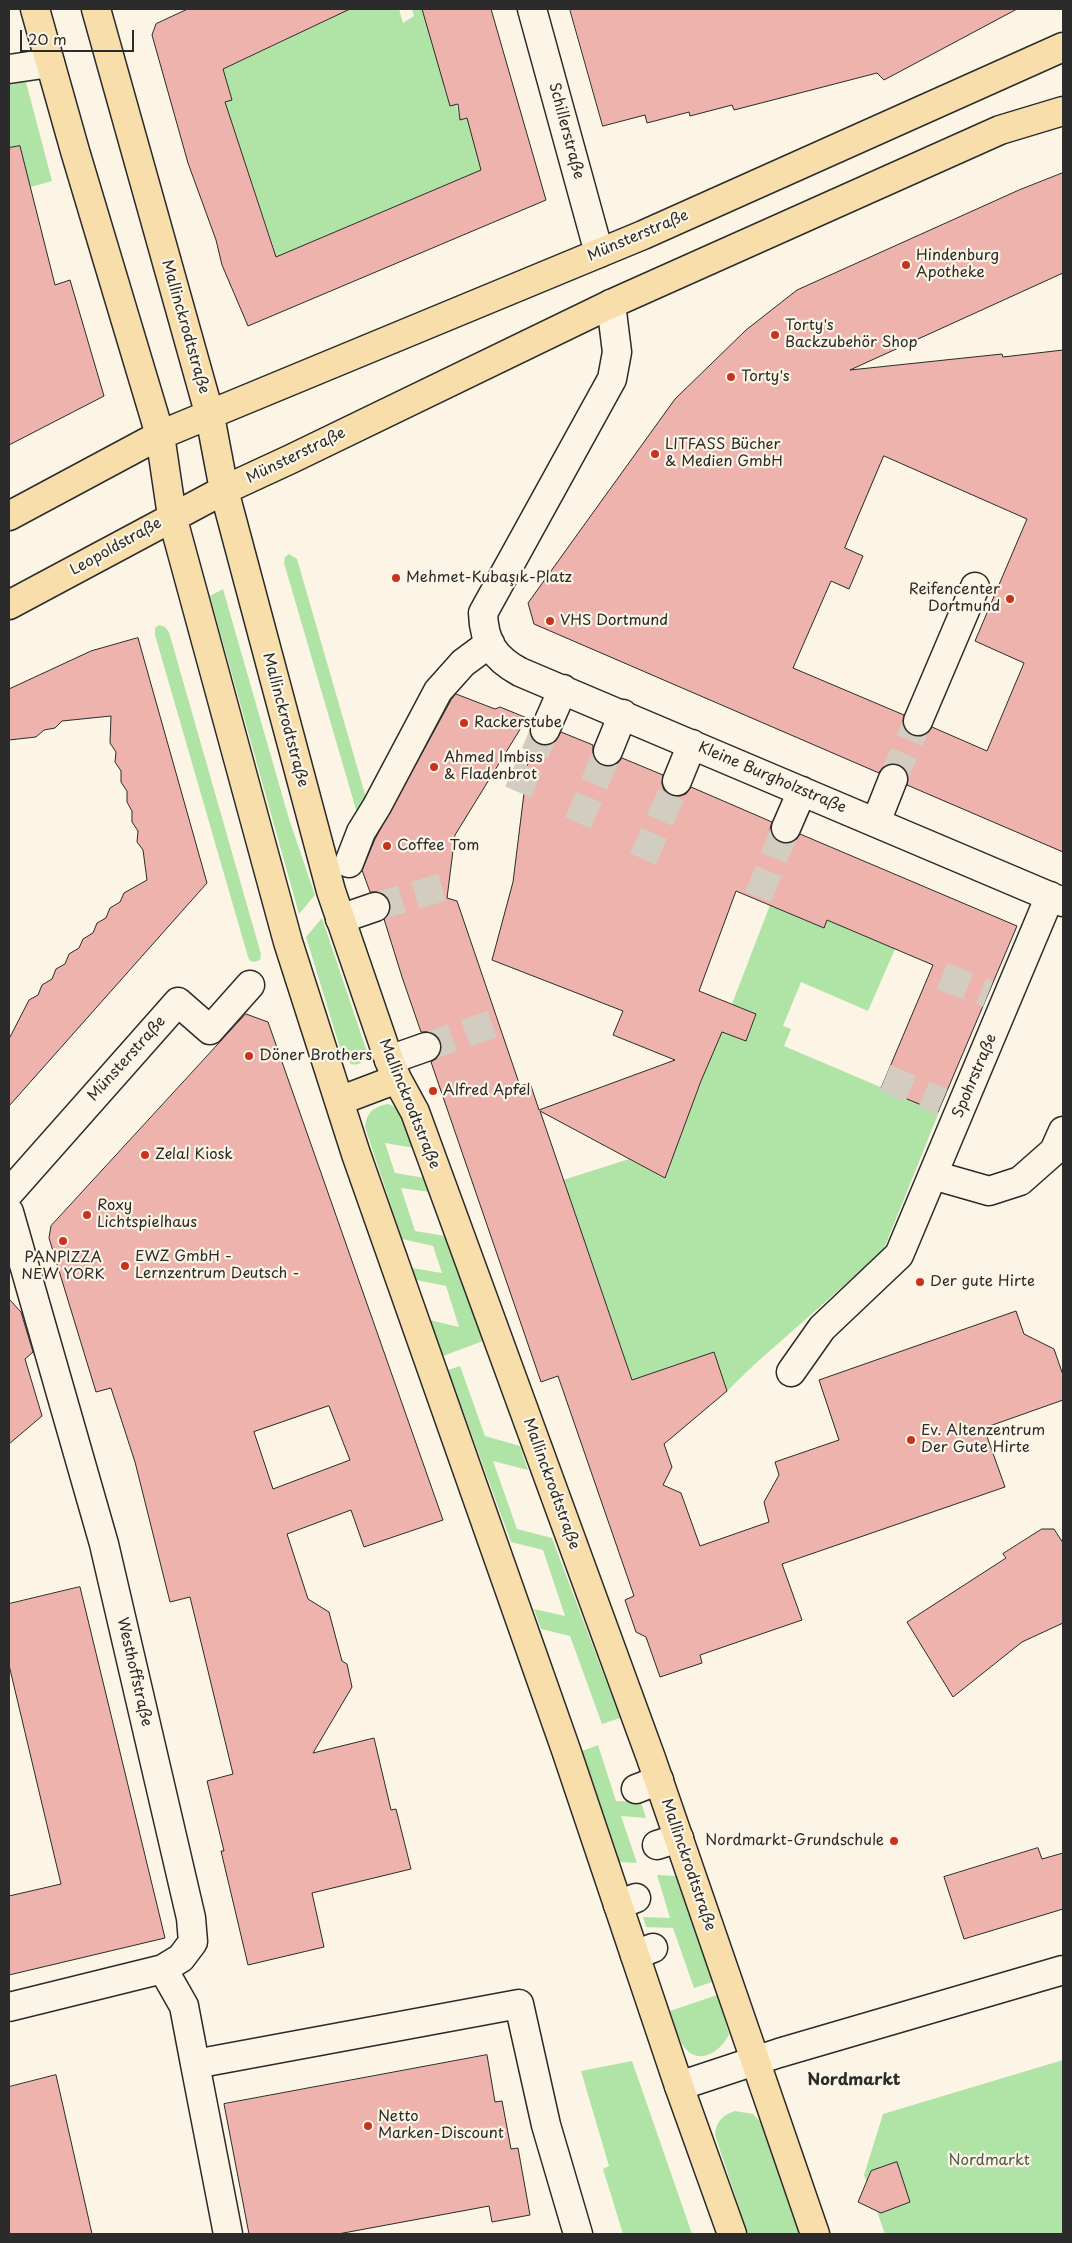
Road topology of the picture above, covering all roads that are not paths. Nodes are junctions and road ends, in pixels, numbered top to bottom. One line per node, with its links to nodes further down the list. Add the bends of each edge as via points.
1 (36, 9): 5 (main road)
2 (532, 9): 8 (street, Schillerstraße)
3 (99, 10): 10 (main road, Mallinckrodtstraße)
4 (1063, 47): 8 (main road, Münsterstraße)
5 (50, 63): 6 (street); 11 (main road)
6 (9, 69)
7 (1063, 111): 9 (main road, Münsterstraße, via 1000,130)
8 (599, 253): 10 (main road, Münsterstraße)
9 (611, 304): 12 (main road, Münsterstraße); 17 (street, via 617,352 614,373 483,614)
10 (210, 416): 11 (main road); 12 (main road, Mallinckrodtstraße)
11 (160, 435): 13 (main road); 14 (main road)
12 (224, 490): 14 (main road, Leopoldstraße); 32 (main road, Mallinckrodtstraße)
13 (9, 516)
14 (172, 516): 16 (main road, Leopoldstraße); 36 (main road, via 288,942)
15 (975, 587): 20 (street)
16 (9, 605)
17 (490, 643): 18 (street, Kleine Burgholzstraße, via 496,656 506,665); 29 (street, via 463,663 438,691 390,769)
18 (563, 689): 19 (street, Kleine Burgholzstraße); 21 (street)
19 (623, 714): 22 (street, Kleine Burgholzstraße); 23 (street)
20 (918, 722)
21 (545, 730)
22 (692, 744): 25 (street); 26 (street, Kleine Burgholzstraße)
23 (608, 751)
24 (893, 779): 27 (street)
25 (677, 781)
26 (802, 791): 27 (street, Kleine Burgholzstraße); 28 (street)
27 (876, 822): 30 (street, Kleine Burgholzstraße)
28 (786, 828)
29 (349, 863)
30 (1057, 899): 38 (street, Spohrstraße, via 997,998 951,1106)
31 (375, 907): 32 (street)
32 (340, 919): 35 (main road, Mallinckrodtstraße)
33 (250, 985): 39 (street, Münsterstraße, via 210,1030 178,1002)
34 (426, 1046): 35 (street)
35 (393, 1070): 36 (main road); 45 (main road, Mallinckrodtstraße, via 415,1112 668,1842)
36 (338, 1101): 47 (main road, via 566,1750 627,1901 644,1951)
37 (1063, 1131): 38 (street, via 1054,1151 1020,1180 989,1191)
38 (933, 1175): 41 (street, Spohrstraße, via 899,1255 822,1328)
39 (9, 1193)
40 (9, 1212): 42 (street, Westhoffstraße, via 104,1544 191,1918 193,1942 181,1958)
41 (791, 1372)
42 (163, 1969): 44 (street, Westhoffstraße); 46 (street, via 184,2006)
43 (1063, 1970): 45 (street)
44 (9, 2007)
45 (755, 2061): 47 (street); 51 (main road, Mallinckrodtstraße)
46 (195, 2064): 48 (street); 49 (street, via 519,2004 546,2125)
47 (680, 2086): 50 (main road)
48 (228, 2234)
49 (578, 2234)
50 (732, 2234)
51 (814, 2234)

